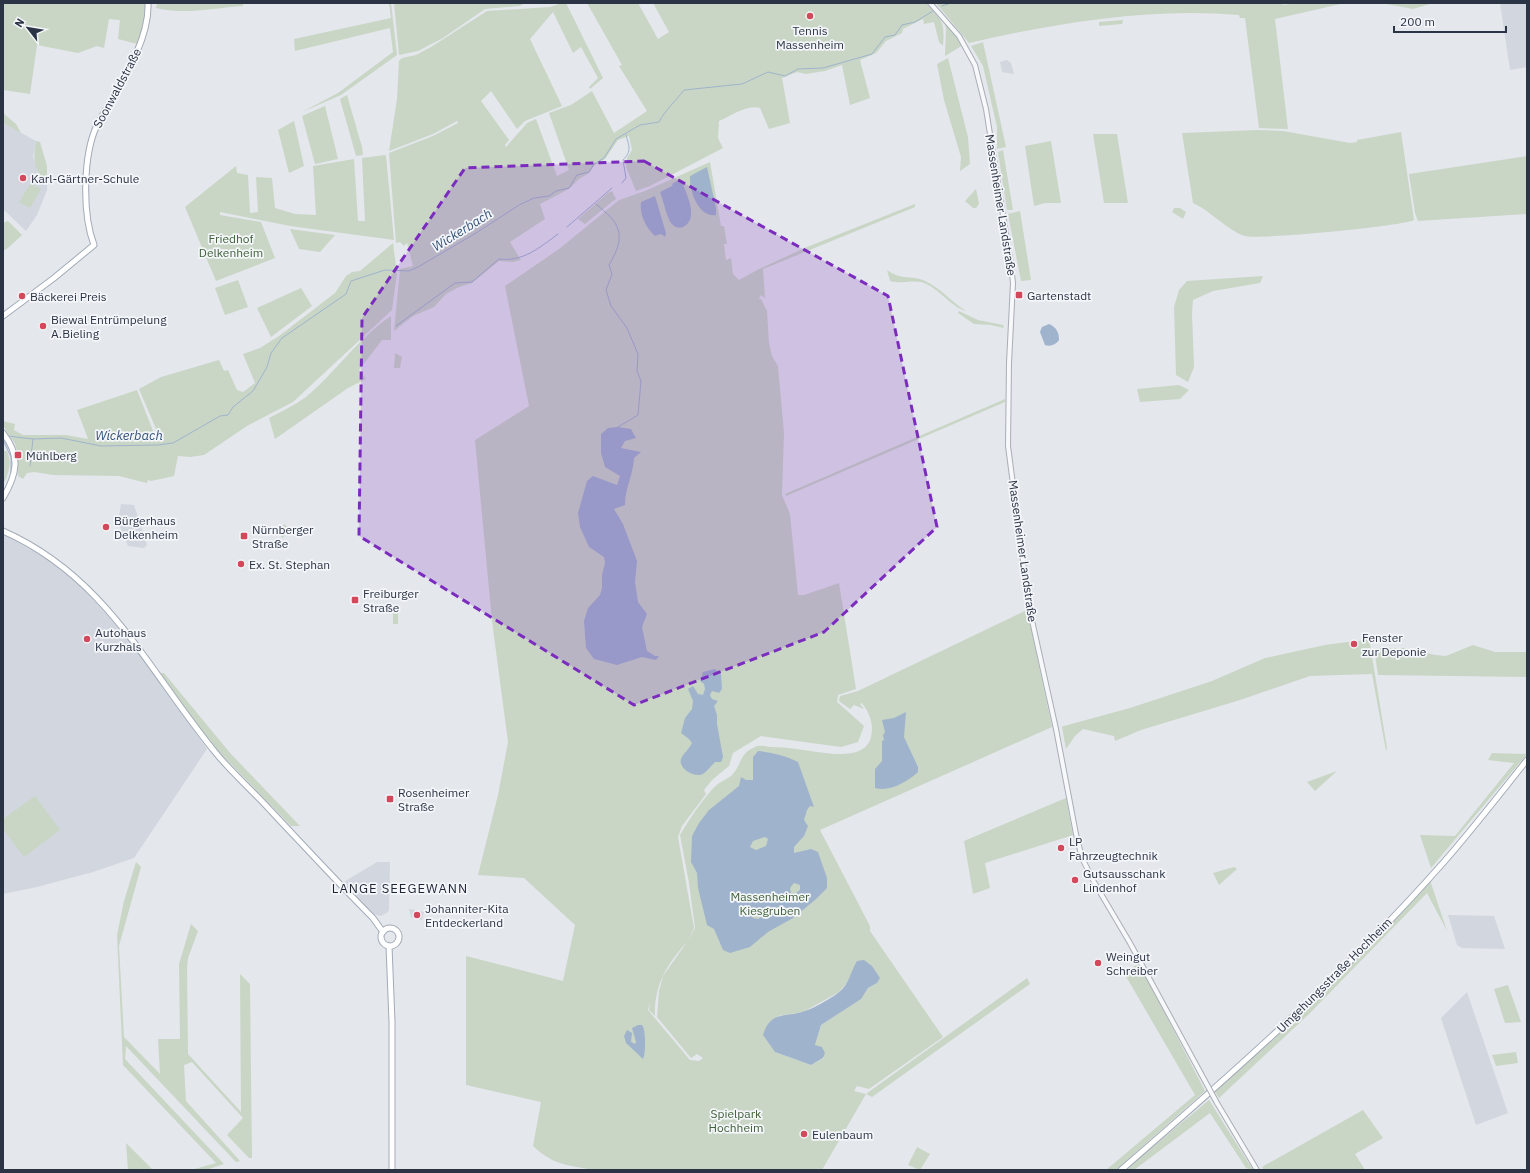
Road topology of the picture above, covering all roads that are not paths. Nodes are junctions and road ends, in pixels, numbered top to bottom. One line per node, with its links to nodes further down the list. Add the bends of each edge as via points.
1 (148, 3): 3 (main road, Soonwaldstraße, via 147,24 142,39 92,138 86,189 94,244)
2 (930, 3): 12 (street, Massenheimer Landstraße, bridge, via 959,36 972,57 986,109 1012,265 1007,431 1018,524 1029,607 1082,858 1217,1103)
3 (3, 316)
4 (3, 433): 5 (main road, via 14,455 15,468 13,479)
5 (3, 498)
6 (3, 531): 8 (main road, via 25,541 53,559 99,599 216,753)
7 (1527, 760): 11 (main road, Umgehungsstraße Hochheim, via 1443,863 1356,955 1246,1061)
8 (383, 932): 9 (main road, via 381,939); 9 (main road, via 390,929 398,934 396,943)
9 (389, 946): 10 (main road)
10 (392, 1170)
11 (1121, 1170)
12 (1257, 1170)

